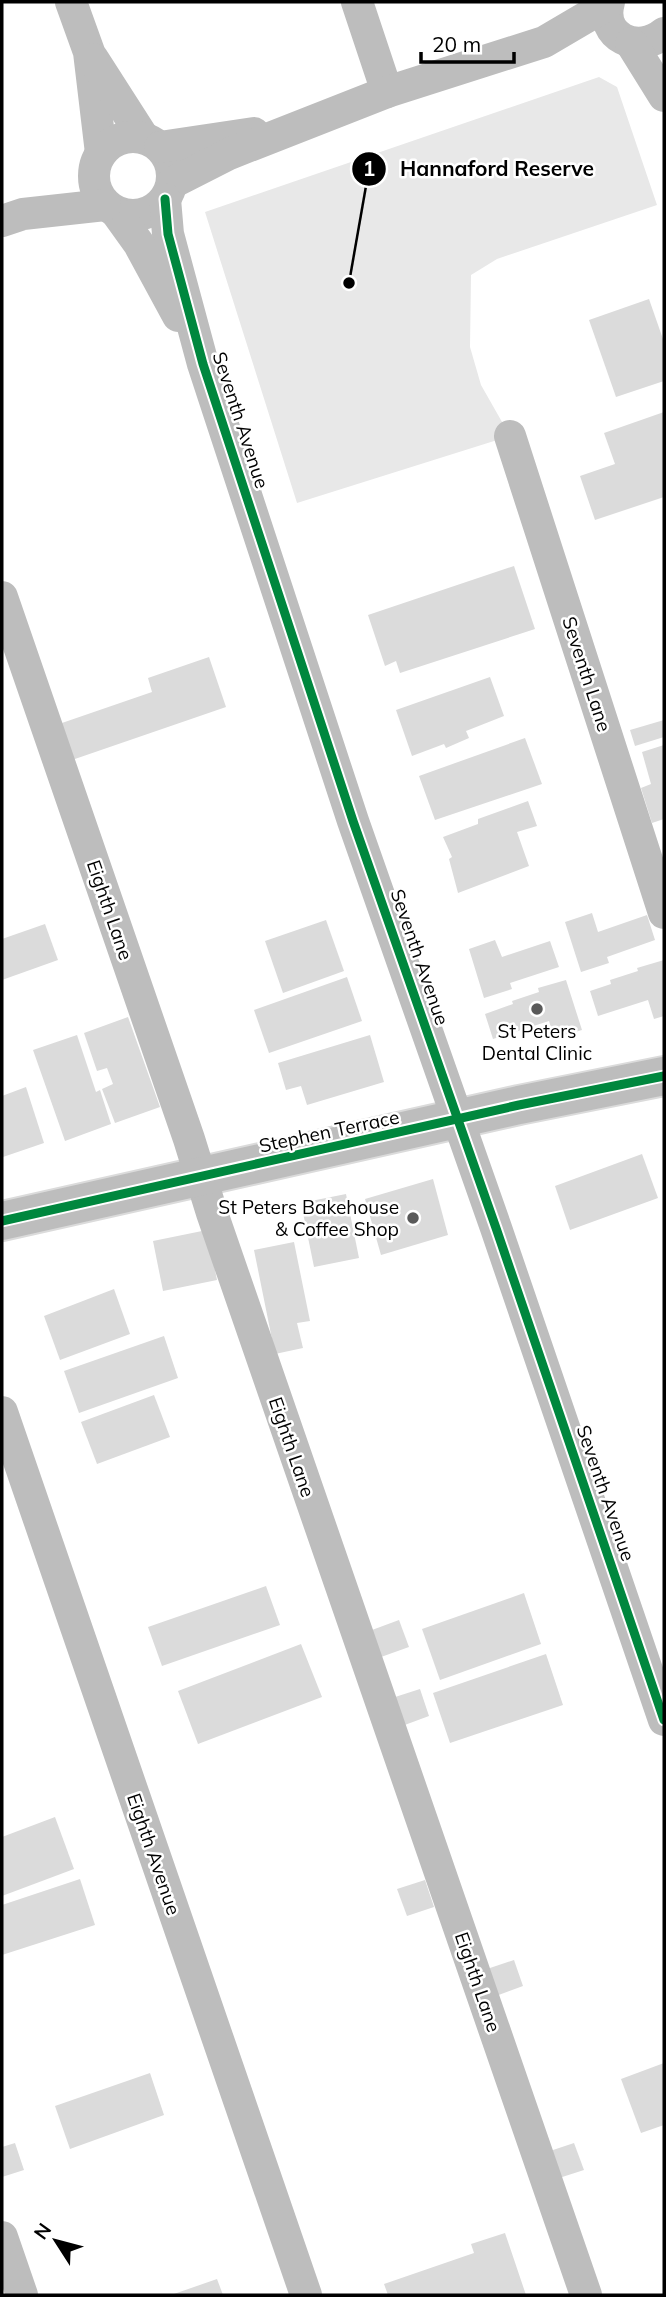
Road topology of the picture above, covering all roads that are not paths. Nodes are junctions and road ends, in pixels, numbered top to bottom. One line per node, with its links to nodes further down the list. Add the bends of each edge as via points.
1 (71, 2): 7 (street)
2 (357, 2): 8 (street)
3 (608, 3): 5 (street, via 609,23); 6 (street)
4 (664, 39): 5 (street, via 642,44)
5 (626, 40): 6 (street); 9 (street)
6 (544, 42): 8 (street)
7 (89, 52): 11 (street); 12 (street)
8 (387, 92): 10 (street)
9 (664, 96)
10 (297, 128): 11 (street); 13 (street, via 229,154)
11 (152, 142): 12 (street, via 127,137 113,142); 13 (street, via 168,157 172,170)
12 (98, 161): 14 (street, via 94,183); 15 (street)
13 (169, 191): 14 (street, via 156,209 143,215 129,216); 16 (street, Seventh Avenue, via 168,234)
14 (111, 209): 15 (street); 16 (street, Seventh Avenue, via 139,244)
15 (13, 217)
16 (203, 364): 21 (street, Seventh Avenue)
17 (510, 436): 19 (street, Seventh Lane)
18 (2, 597): 22 (street, Eighth Lane)
19 (664, 913)
20 (664, 1076): 21 (main road, Stephen Terrace)
21 (458, 1120): 22 (main road, Stephen Terrace); 25 (street, Seventh Avenue)
22 (201, 1177): 23 (main road, Stephen Terrace); 29 (street, Eighth Lane)
23 (2, 1221)
24 (2, 1412): 28 (street, Eighth Avenue)
25 (664, 1720)
26 (2, 2237): 27 (street)
27 (22, 2295)
28 (306, 2295)
29 (586, 2295)

